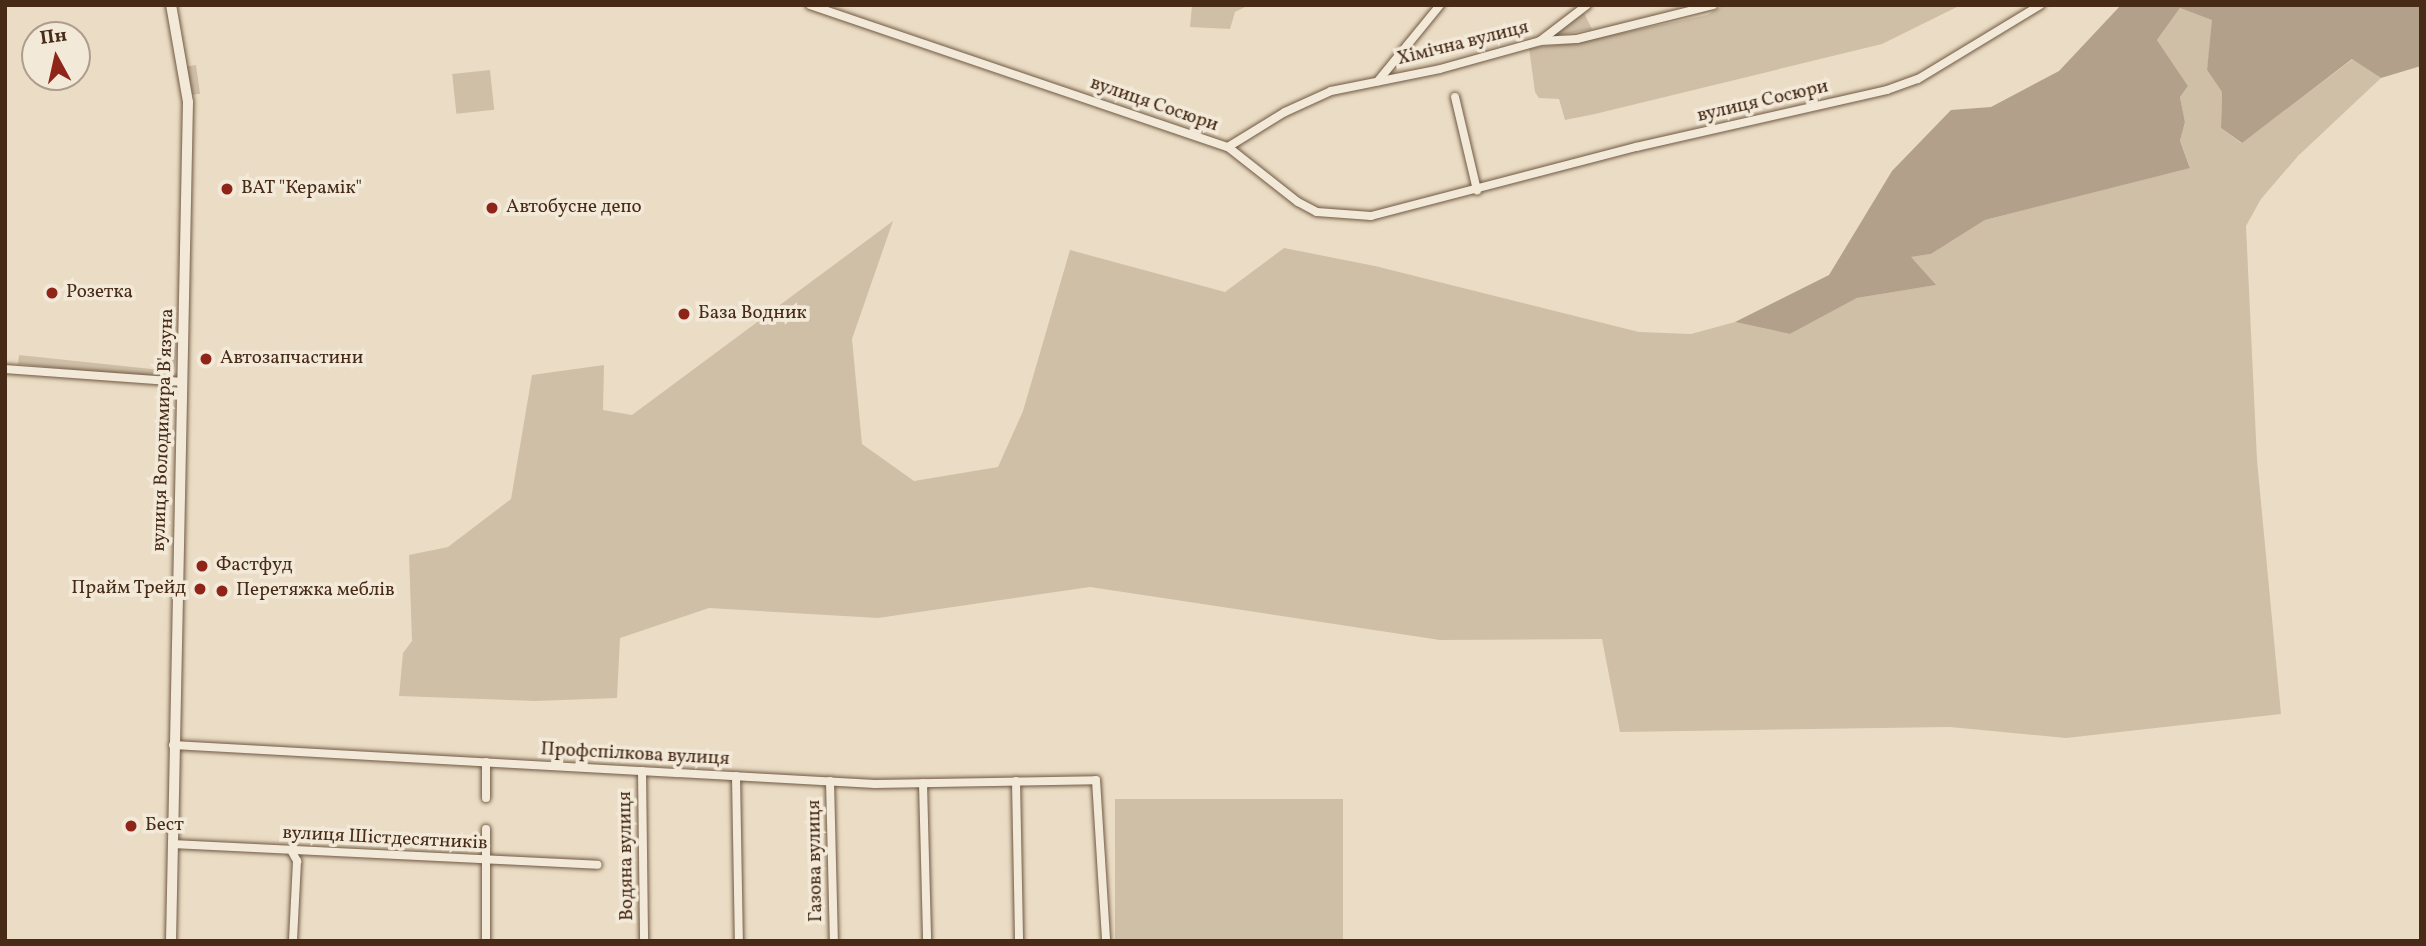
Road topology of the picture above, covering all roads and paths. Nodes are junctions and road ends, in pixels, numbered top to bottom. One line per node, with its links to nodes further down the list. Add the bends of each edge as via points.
1 (172, 5): 13 (main road, вулиця Володимира В'язуна, via 188,102)
2 (810, 5): 10 (street, вулиця Сосюри)
3 (1440, 5): 8 (street)
4 (1587, 5): 7 (street, Хімічна вулиця)
5 (1713, 5): 7 (street, via 1577,39)
6 (2040, 5): 11 (street, вулиця Сосюри, via 1918,79 1887,90 1752,119)
7 (1540, 41): 8 (street, Хімічна вулиця)
8 (1378, 81): 10 (street, Хімічна вулиця, via 1331,91 1285,112)
9 (1455, 97): 11 (street)
10 (1228, 147): 11 (street, вулиця Сосюри, via 1298,202 1338,216 1371,216)
11 (1477, 190)
12 (5, 369): 13 (street)
13 (183, 382): 14 (main road, вулиця Володимира В'язуна)
14 (173, 745): 15 (street, Профспілкова вулиця); 23 (main road, вулиця Володимира В'язуна)
15 (486, 762): 16 (street, Профспілкова вулиця); 21 (street)
16 (642, 771): 17 (street, Профспілкова вулиця); 30 (street, Водяна вулиця)
17 (736, 776): 18 (street, Профспілкова вулиця); 31 (street)
18 (830, 781): 20 (street, Профспілкова вулиця); 32 (street, Газова вулиця)
19 (1016, 781): 20 (street, Профспілкова вулиця); 34 (street); 35 (street, Профспілкова вулиця, via 1096,780)
20 (923, 783): 33 (street)
21 (486, 798)
22 (486, 829): 25 (street)
23 (172, 844): 24 (street, вулиця Шістдесятників); 27 (main road, вулиця Володимира В'язуна)
24 (291, 850): 25 (street, вулиця Шістдесятників); 28 (street, via 297,861)
25 (486, 860): 26 (street, вулиця Шістдесятників); 29 (street)
26 (597, 865)
27 (171, 941)
28 (293, 941)
29 (486, 941)
30 (644, 941)
31 (739, 941)
32 (834, 941)
33 (927, 941)
34 (1019, 941)
35 (1106, 941)

